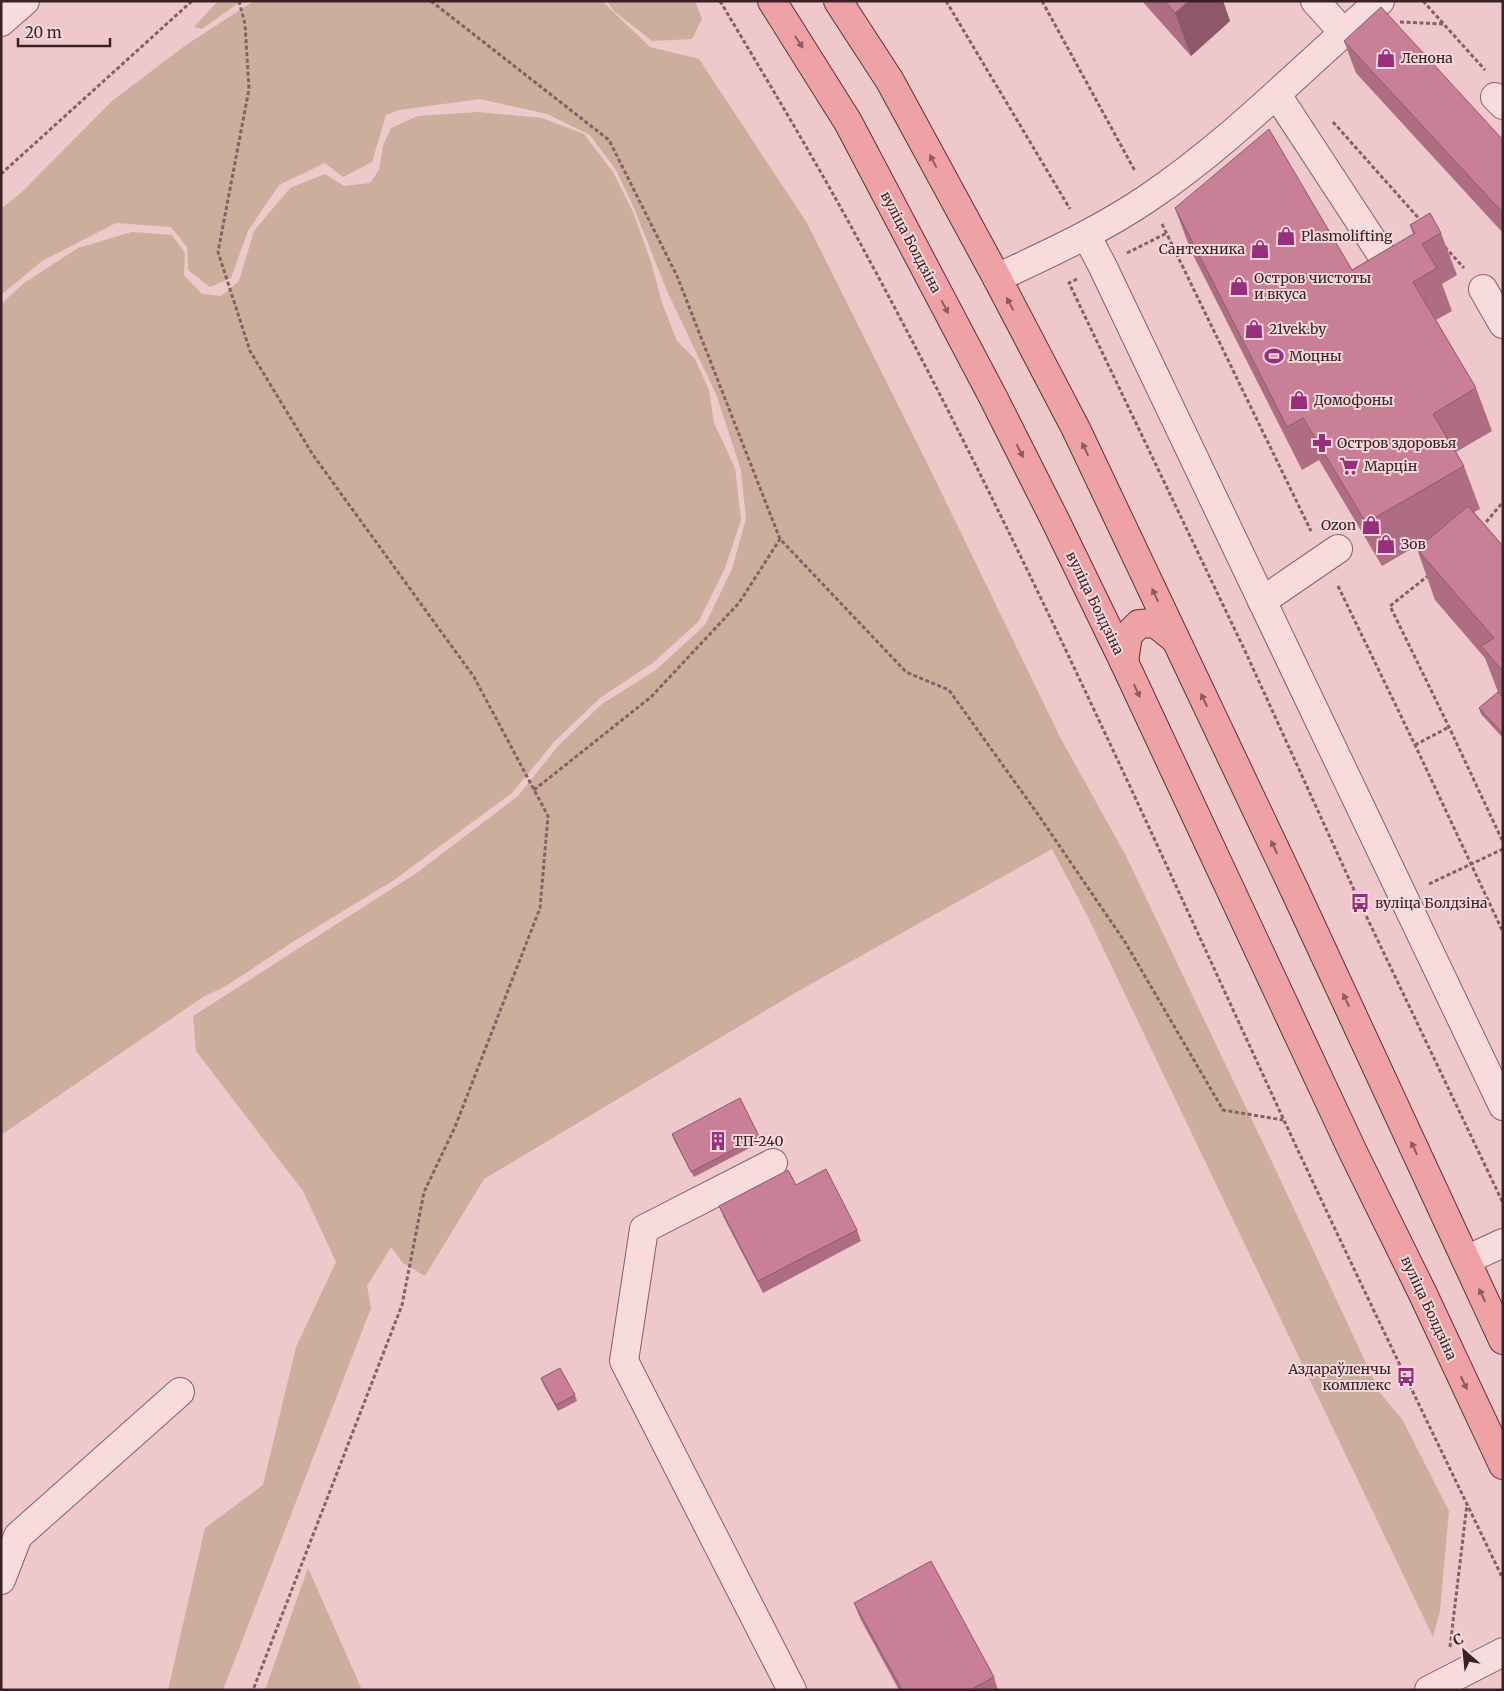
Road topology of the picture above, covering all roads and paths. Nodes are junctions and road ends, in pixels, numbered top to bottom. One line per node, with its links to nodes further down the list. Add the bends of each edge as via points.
1 (25, 1): 13 (street)
2 (192, 1): 19 (path)
3 (240, 1): 40 (path, via 245,24 249,89 218,252 250,352 313,455 474,677)
4 (430, 1): 32 (path, via 609,140 677,276)
5 (720, 1): 46 (path, via 867,255 970,454)
6 (772, 1): 37 (main road, вуліца Болдзіна, one-way to 37, via 848,122 993,397)
7 (838, 1): 27 (main road, one-way to 7, via 890,81)
8 (946, 1): 23 (path)
9 (1042, 1): 20 (path)
10 (1315, 1): 15 (street)
11 (1423, 1): 14 (path)
12 (1387, 11): 14 (path); 15 (street)
13 (1, 22)
14 (1444, 24): 16 (path)
15 (1357, 32): 17 (street)
16 (1495, 92)
17 (1277, 95): 20 (street); 26 (street)
18 (1330, 119): 21 (path)
19 (1, 174)
20 (1148, 198): 22 (path); 23 (street)
21 (1423, 223)
22 (1167, 233): 25 (path); 33 (path)
23 (1086, 235): 25 (street); 27 (street)
24 (1443, 245): 28 (path)
25 (1102, 265): 35 (street); 48 (path, via 1068,283 1246,652 1360,903)
26 (1389, 266)
27 (997, 278): 36 (main road, one-way to 27, via 1076,430)
28 (1483, 289): 29 (street)
29 (1503, 324)
30 (1503, 502): 31 (path)
31 (1480, 530)
32 (780, 539): 40 (path, via 739,603 652,697); 46 (path, via 906,672 949,690 1125,942 1223,1110)
33 (1331, 554): 35 (street); 39 (path)
34 (1433, 572): 38 (path, via 1390,606)
35 (1262, 601): 45 (street)
36 (1175, 639): 37 (main road, via 1155,623 1139,624 1128,635); 50 (main road, one-way to 36)
37 (1124, 662): 53 (main road, вуліца Болдзіна, one-way to 53)
38 (1449, 727): 39 (path); 41 (path)
39 (1415, 745): 43 (path)
40 (534, 790): 59 (path, via 548,816 540,908 455,1127 424,1192 402,1305)
41 (1503, 842)
42 (1503, 849): 43 (path)
43 (1471, 864): 44 (path)
44 (1503, 932)
45 (1503, 1106)
46 (1284, 1120): 54 (path)
47 (773, 1163): 60 (street, via 644,1229 624,1361)
48 (1503, 1203)
49 (1503, 1243): 50 (street)
50 (1466, 1260): 51 (main road, one-way to 50)
51 (1503, 1340)
52 (180, 1392): 56 (street, via 18,1536)
53 (1503, 1465)
54 (1467, 1504): 55 (path); 58 (path)
55 (1503, 1579)
56 (1, 1580)
57 (1503, 1652): 61 (street)
58 (1448, 1657)
59 (253, 1690)
60 (792, 1690)
61 (1429, 1690)

